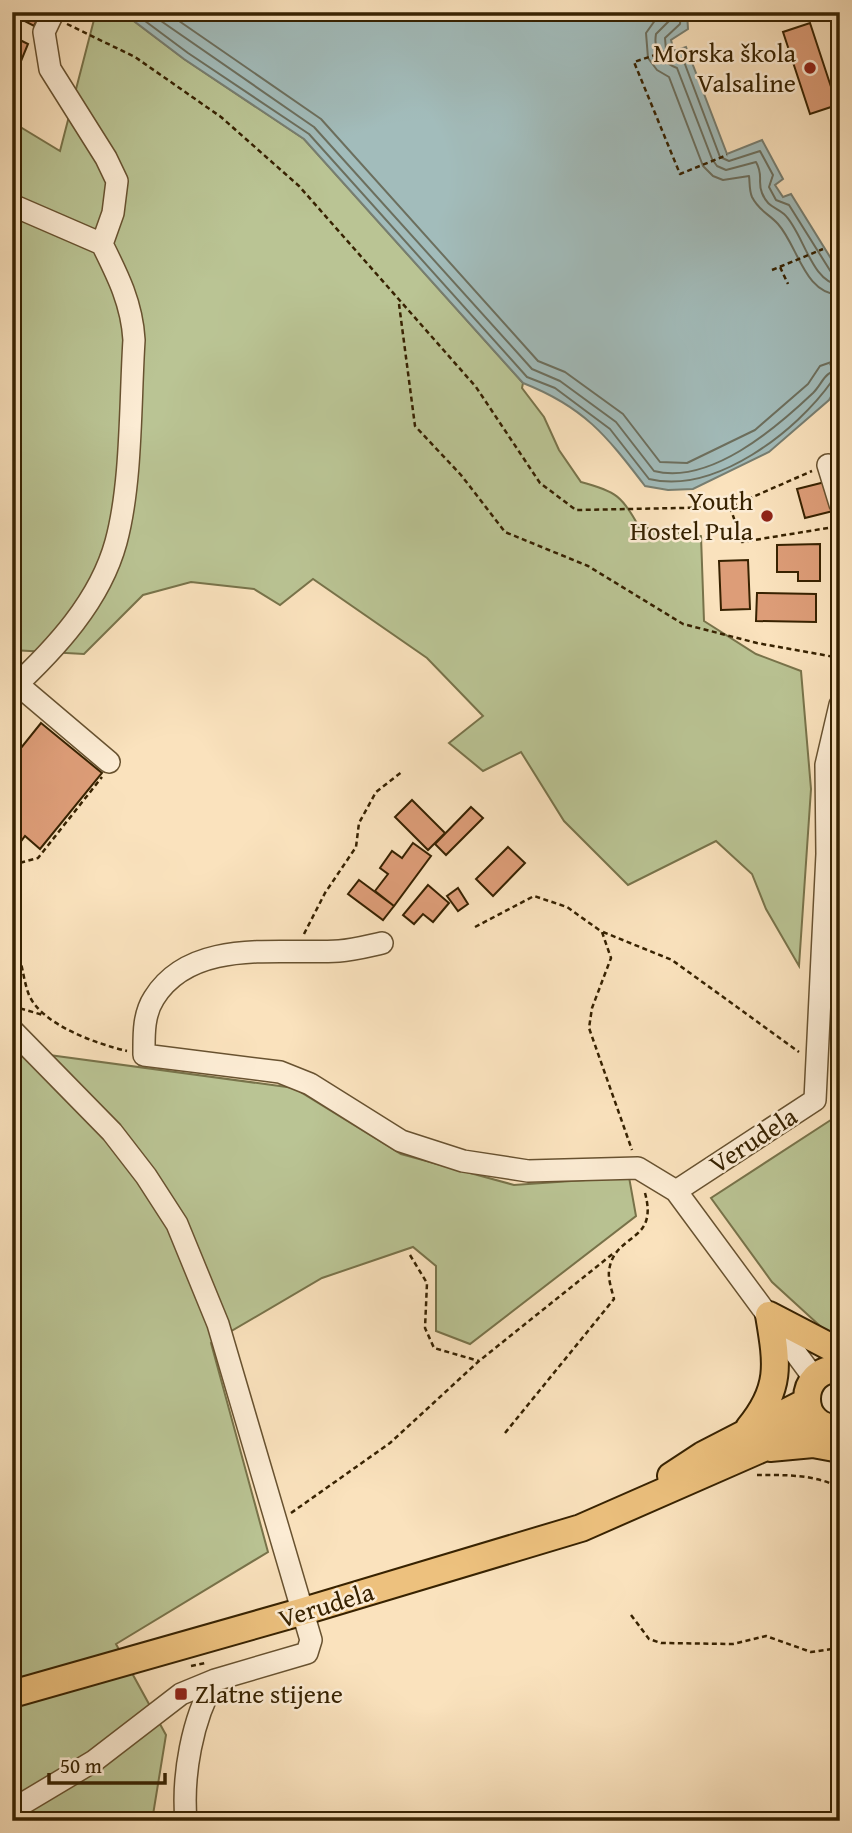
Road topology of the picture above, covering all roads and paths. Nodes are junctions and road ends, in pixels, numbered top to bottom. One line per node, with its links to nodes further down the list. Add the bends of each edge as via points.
1 (53, 14): 5 (street, via 44,32 50,69 117,181 113,213); 10 (path, via 135,57 220,117 299,186)
2 (673, 48): 3 (path, via 634,62 680,174)
3 (727, 155)
4 (12, 205): 5 (street)
5 (102, 244): 20 (street, via 133,318 124,484 116,542 101,579 48,656)
6 (823, 249): 7 (path)
7 (780, 267): 8 (path); 9 (path)
8 (772, 270)
9 (788, 284)
10 (399, 303): 17 (path, via 476,387 540,483 576,510); 19 (path, via 415,426 505,531 588,566 683,624)
11 (830, 364): 12 (path)
12 (838, 368)
13 (12, 390): 15 (path, via 19,415)
14 (828, 465): 16 (street); 17 (path)
15 (12, 486)
16 (840, 504)
17 (730, 507): 18 (path, via 742,542)
18 (840, 526)
19 (840, 658)
20 (15, 687): 22 (street)
21 (840, 705): 34 (street, Verudela, via 826,765 827,854)
22 (108, 762): 24 (path, via 112,764 38,858)
23 (403, 772): 29 (path, via 376,792 359,824 356,847 324,893)
24 (12, 865)
25 (475, 927): 26 (path, via 534,896 567,907)
26 (602, 932): 34 (path, via 672,960); 35 (path, via 611,958 589,1028)
27 (12, 942): 31 (path, via 29,995)
28 (382, 943): 29 (street, via 342,951)
29 (295, 952): 33 (street, via 230,954 194,963 154,998 144,1026)
30 (12, 1006): 31 (path)
31 (43, 1015): 33 (path, via 100,1045)
32 (12, 1030): 51 (street, via 111,1132 177,1224 218,1324)
33 (144, 1055): 35 (street, via 280,1072 310,1084 401,1141 463,1161 528,1171)
34 (816, 1065): 36 (street, Verudela, via 815,1100)
35 (638, 1168): 36 (street); 37 (path, via 649,1209 644,1230)
36 (676, 1191): 39 (street)
37 (617, 1250): 41 (path); 45 (path, via 608,1272 614,1298)
38 (410, 1255): 41 (path, via 427,1283 425,1328 435,1348)
39 (769, 1315): 40 (main road); 43 (street); 46 (main road, via 778,1367)
40 (840, 1352)
41 (479, 1361): 50 (path, via 390,1443)
42 (840, 1369): 43 (main road, Verudela, via 828,1370)
43 (811, 1399): 44 (main road, via 827,1427); 46 (main road, Verudela)
44 (840, 1428)
45 (505, 1433)
46 (753, 1441): 47 (main road); 51 (main road, Verudela, via 668,1491 580,1528)
47 (840, 1449)
48 (747, 1474): 49 (path, via 794,1476)
49 (840, 1488)
50 (290, 1514)
51 (304, 1611): 54 (street, via 311,1640 307,1653); 55 (main road, Verudela)
52 (631, 1615): 53 (path, via 649,1639 661,1643 733,1644 766,1636 811,1652)
53 (840, 1648)
54 (215, 1680): 56 (street, via 181,1694); 57 (street)
55 (12, 1694)
56 (155, 1712): 57 (street, via 173,1713); 58 (street, via 94,1761)
57 (196, 1728): 59 (street)
58 (12, 1810)
59 (186, 1821)

